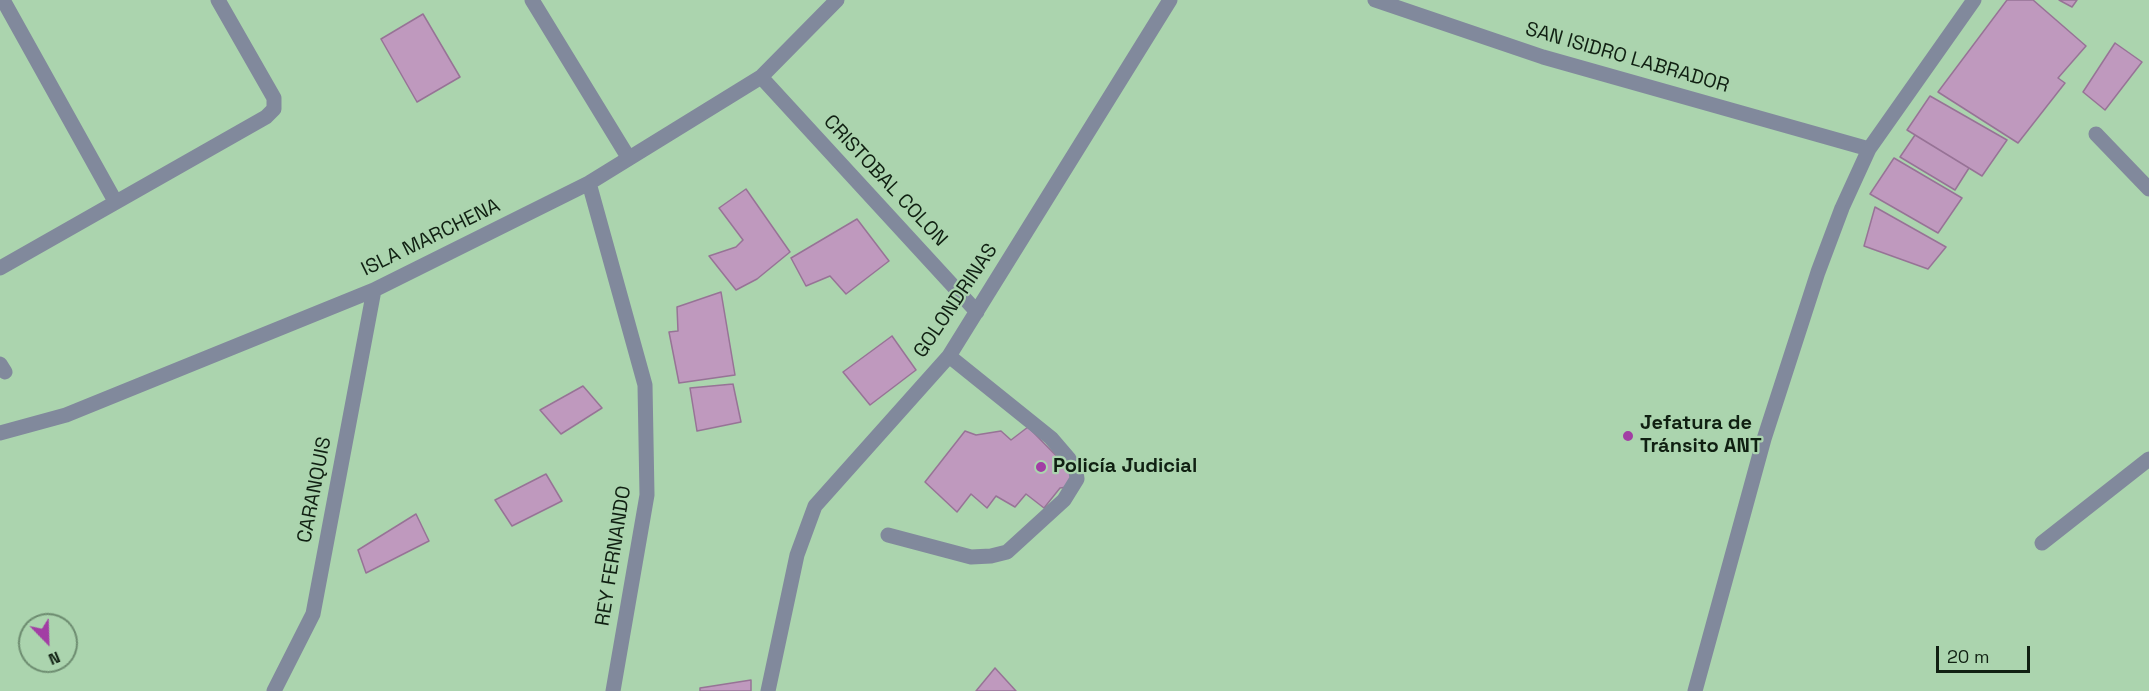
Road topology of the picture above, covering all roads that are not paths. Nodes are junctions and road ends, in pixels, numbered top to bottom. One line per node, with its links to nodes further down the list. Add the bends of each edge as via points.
1 (3, 0): 14 (street)
2 (218, 0): 14 (street, via 274,98 274,108 266,117)
3 (531, 0): 11 (street)
4 (837, 0): 8 (street, ISLA MARCHENA)
5 (1170, 0): 17 (street, GOLONDRINAS)
6 (1375, 0): 10 (street, SAN ISIDRO LABRADOR, via 1543,57)
7 (1974, 0): 10 (street)
8 (761, 77): 11 (street, ISLA MARCHENA); 17 (street, CRISTOBAL COLON)
9 (2096, 134): 13 (street)
10 (1869, 149): 26 (street, via 1818,272 1764,439)
11 (628, 157): 12 (street, ISLA MARCHENA)
12 (589, 183): 16 (street, ISLA MARCHENA); 24 (street, REY FERNANDO, via 645,385 647,495)
13 (2149, 189)
14 (115, 201): 15 (street)
15 (0, 268)
16 (374, 290): 19 (street, ISLA MARCHENA, via 66,415); 23 (street, CARANQUIS, via 313,614)
17 (977, 312): 18 (street, GOLONDRINAS)
18 (950, 356): 21 (street, via 1051,438 1069,459 1077,479 1064,500 1006,552 971,557); 25 (street, GOLONDRINAS, via 815,506 797,555)
19 (0, 433)
20 (2149, 459): 22 (street)
21 (888, 535)
22 (2042, 543)
23 (274, 691)
24 (613, 691)
25 (768, 691)
26 (1695, 691)

